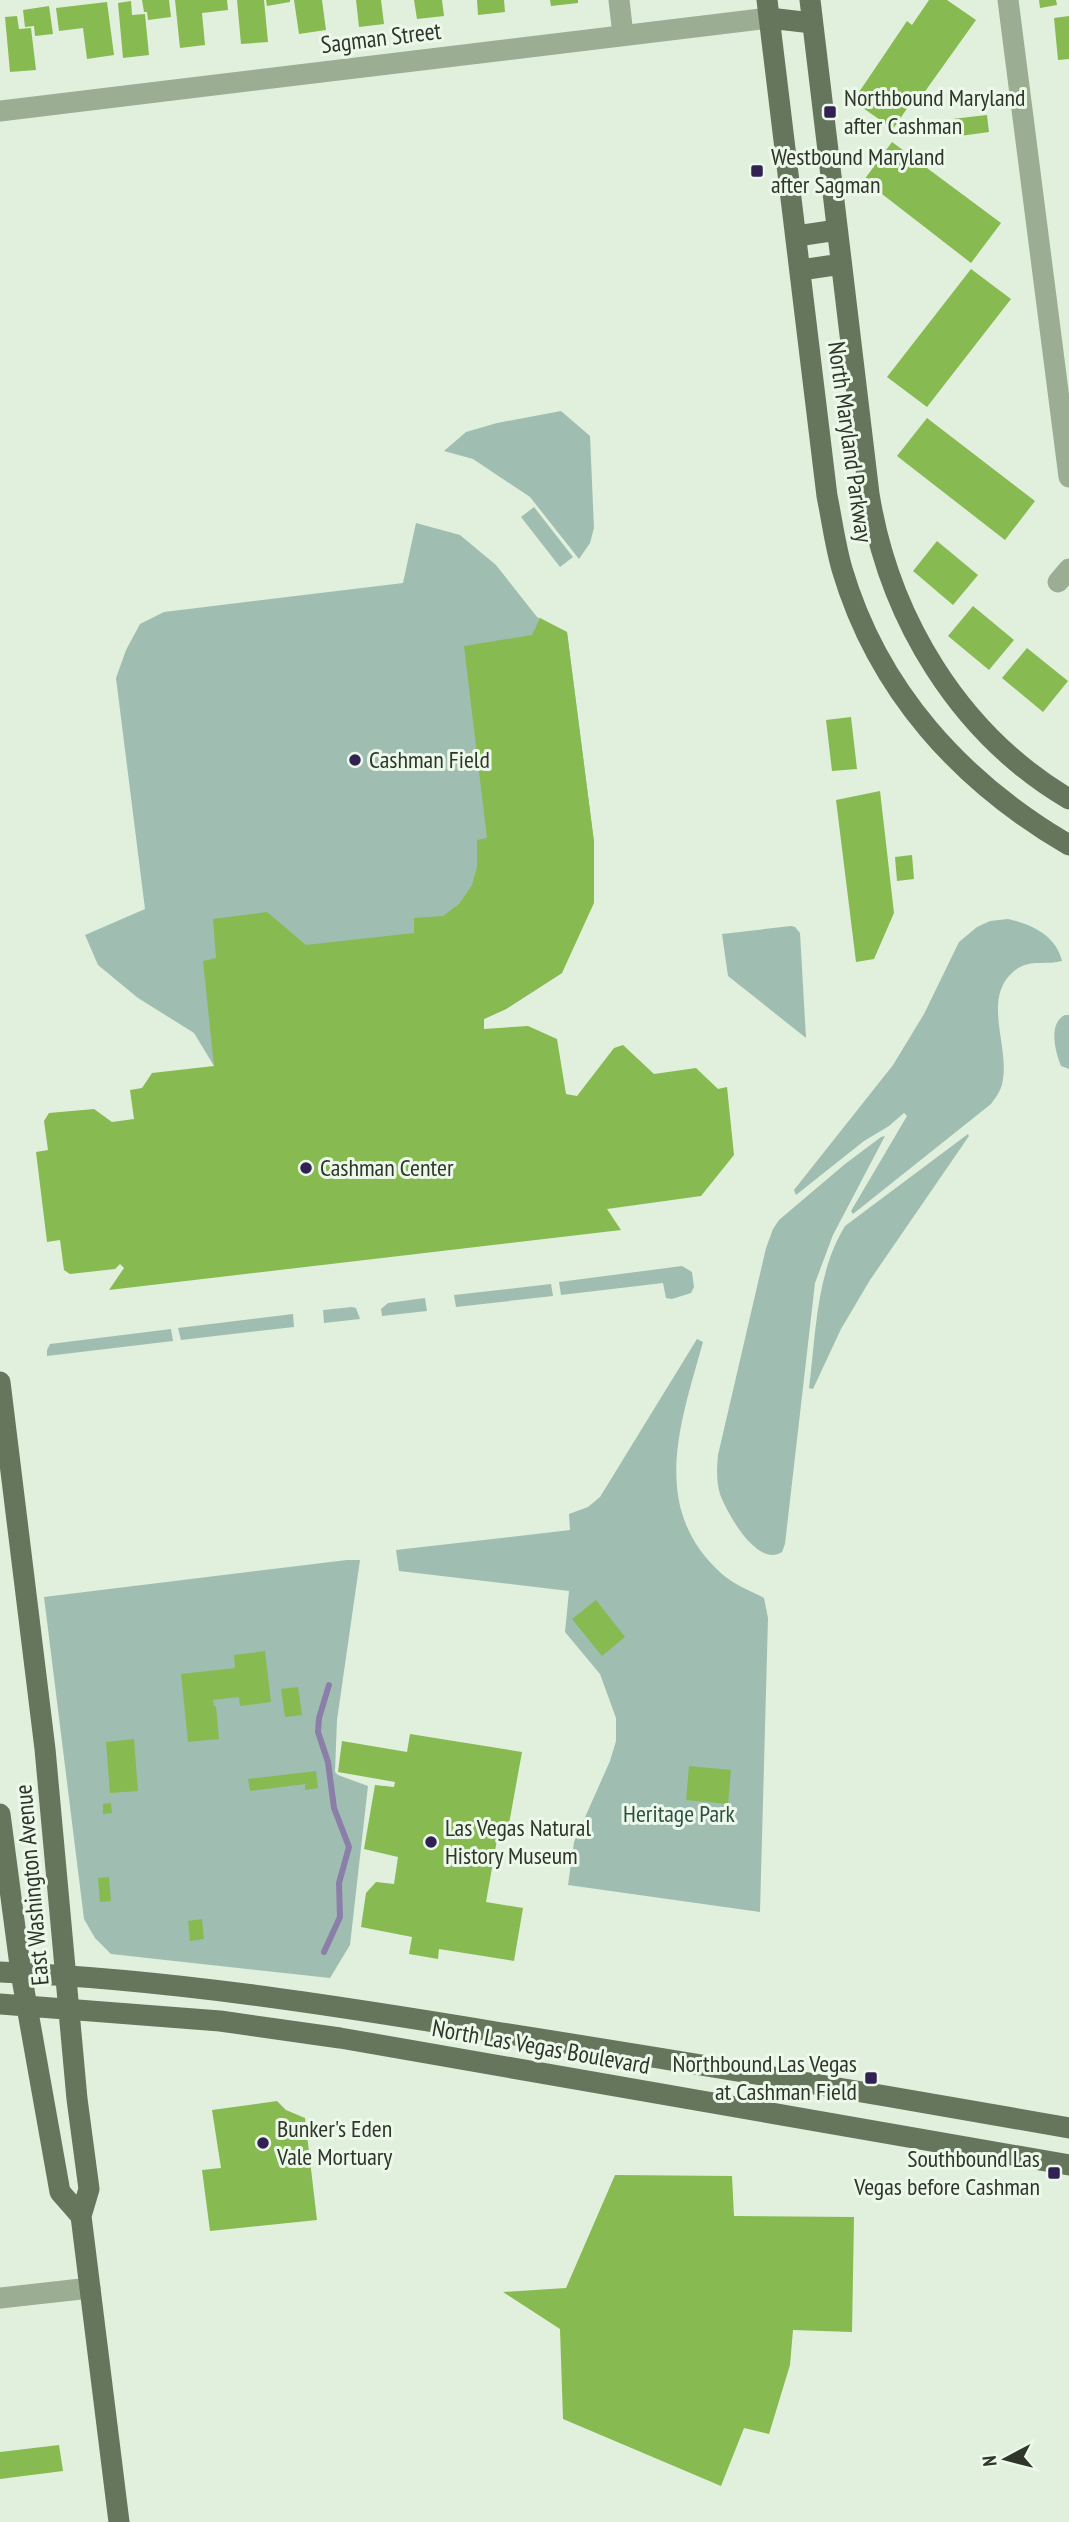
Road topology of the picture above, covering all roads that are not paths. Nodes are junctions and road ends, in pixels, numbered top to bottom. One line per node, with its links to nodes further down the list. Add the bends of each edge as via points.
1 (619, 0): 6 (street)
2 (810, 0): 5 (main road, North Maryland Parkway)
3 (1008, 0): 12 (street)
4 (768, 9): 5 (main road); 6 (street, Sagman Street); 9 (main road, North Maryland Parkway)
5 (813, 23): 8 (main road, North Maryland Parkway)
6 (623, 35): 7 (street, Sagman Street)
7 (0, 111)
8 (837, 230): 9 (main road); 10 (main road, North Maryland Parkway)
9 (797, 236): 11 (main road, North Maryland Parkway)
10 (841, 264): 11 (main road); 13 (main road, North Maryland Parkway, via 873,522 902,610 936,673 982,731)
11 (801, 271): 14 (main road, North Maryland Parkway, via 827,496 842,568 867,633 896,685 937,741 984,787)
12 (1069, 477)
13 (1069, 799)
14 (1069, 845)
15 (0, 1382): 18 (main road, East Washington Avenue, via 33,1639)
16 (0, 1814): 17 (main road, East Washington Avenue)
17 (10, 1973): 18 (main road, North Las Vegas Boulevard); 20 (main road, East Washington Avenue)
18 (67, 1976): 21 (main road, East Washington Avenue); 22 (main road, North Las Vegas Boulevard, via 225,1991)
19 (0, 2004): 20 (main road, North Las Vegas Boulevard)
20 (27, 2006): 21 (main road, North Las Vegas Boulevard); 28 (main road, East Washington Avenue, via 60,2192)
21 (70, 2009): 23 (main road, North Las Vegas Boulevard, via 247,2025); 28 (main road, East Washington Avenue, via 89,2189)
22 (519, 2035): 23 (main road); 24 (main road, North Las Vegas Boulevard)
23 (514, 2069): 26 (main road, North Las Vegas Boulevard)
24 (879, 2094): 25 (main road, North Las Vegas Boulevard); 26 (main road)
25 (1069, 2129)
26 (875, 2132): 27 (main road, North Las Vegas Boulevard)
27 (1069, 2165)
28 (81, 2216): 29 (main road, East Washington Avenue)
29 (90, 2288): 30 (street); 31 (main road, East Washington Avenue)
30 (0, 2298)
31 (118, 2522)

